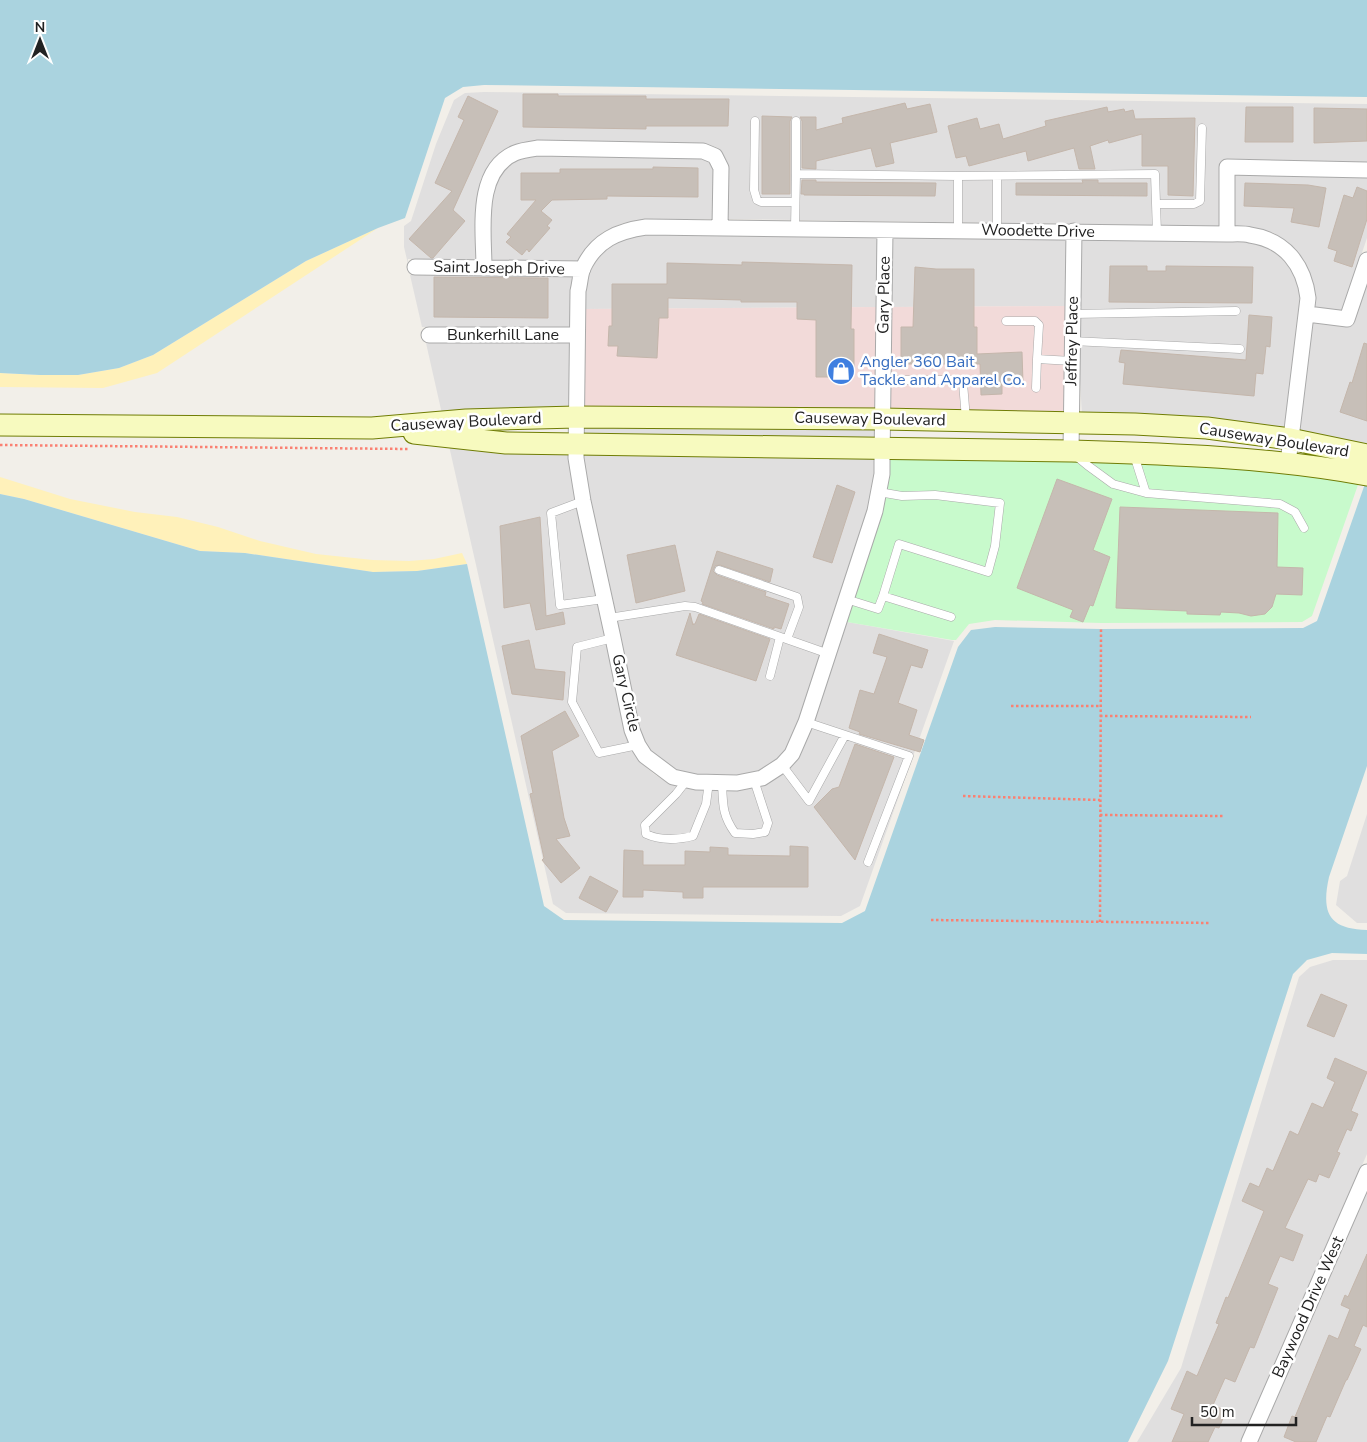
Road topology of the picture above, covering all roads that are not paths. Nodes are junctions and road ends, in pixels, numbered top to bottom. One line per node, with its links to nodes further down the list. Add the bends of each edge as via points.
1 (755, 121): 8 (lane, via 754,190 757,200)
2 (796, 122): 5 (lane)
3 (1202, 128): 9 (lane, via 1200,202)
4 (1367, 170): 17 (street, via 1227,167)
5 (796, 174): 6 (lane); 8 (lane)
6 (958, 176): 7 (lane); 13 (lane)
7 (997, 176): 9 (lane, via 1155,174); 14 (lane)
8 (795, 202): 11 (lane)
9 (1156, 204): 16 (lane)
10 (720, 227): 11 (street, Woodette Drive); 20 (street, via 721,168 715,156 703,151 538,148 515,153 498,165 487,183); 21 (street, Woodette Drive, via 626,230 608,238 593,252)
11 (795, 228): 12 (street, Woodette Drive)
12 (885, 230): 13 (street, Woodette Drive); 32 (street, Gary Place)
13 (958, 230): 14 (street, Woodette Drive)
14 (997, 231): 15 (street, Woodette Drive)
15 (1074, 232): 16 (street, Woodette Drive); 23 (street, Jeffrey Place)
16 (1157, 233): 17 (street, Woodette Drive)
17 (1227, 234): 24 (street, Woodette Drive, via 1250,234 1270,240 1286,250 1306,283)
18 (1367, 260): 24 (street, via 1347,320)
19 (415, 267): 20 (street, Saint Joseph Drive)
20 (484, 268): 21 (street, Saint Joseph Drive)
21 (583, 269): 27 (street, Gary Circle, via 578,291)
22 (1236, 311): 23 (lane)
23 (1073, 314): 28 (street, Jeffrey Place)
24 (1307, 314): 40 (street, Woodette Drive)
25 (1006, 321): 30 (lane, via 1035,321 1039,325)
26 (429, 335): 27 (street, Bunkerhill Lane)
27 (577, 335): 34 (street, Gary Circle)
28 (1072, 341): 29 (lane); 31 (street, Jeffrey Place)
29 (1240, 349)
30 (1037, 359): 31 (lane); 33 (lane)
31 (1072, 361): 37 (street, Jeffrey Place)
32 (883, 380): 35 (street, Gary Place); 36 (lane, via 960,380 963,383)
33 (1036, 388)
34 (576, 417): 35 (street, Causeway Boulevard); 39 (street, Causeway Boulevard, via 466,420); 41 (street, Gary Circle)
35 (882, 419): 36 (street, Causeway Boulevard); 42 (street, Gary Circle)
36 (966, 421): 37 (street, Causeway Boulevard)
37 (1072, 423): 40 (street, Causeway Boulevard, via 1207,428); 43 (street, Jeffrey Place)
38 (0, 424): 39 (street, Causeway Boulevard)
39 (372, 428): 41 (street, Causeway Boulevard, via 488,442)
40 (1290, 439): 45 (street, Woodette Drive); 46 (street, Causeway Boulevard)
41 (576, 445): 42 (street, Causeway Boulevard); 49 (street, Gary Circle)
42 (882, 448): 43 (street, Causeway Boulevard); 47 (street, Gary Circle)
43 (1071, 451): 44 (street, Causeway Boulevard); 48 (lane, via 1114,484)
44 (1134, 453): 45 (street, Causeway Boulevard); 48 (lane)
45 (1288, 463): 46 (street, Causeway Boulevard)
46 (1366, 468)
47 (879, 492): 52 (lane, via 1000,503 988,572 899,544); 54 (street, Gary Circle)
48 (1146, 492): 50 (lane, via 1280,504 1295,512)
49 (583, 501): 53 (street, Gary Circle); 53 (lane, via 551,513 560,605)
50 (1304, 528)
51 (719, 570): 58 (lane, via 798,597 799,607)
52 (883, 596): 54 (lane, via 878,609); 56 (lane)
53 (604, 599): 55 (street, Gary Circle)
54 (846, 599): 59 (street, Gary Circle)
55 (609, 618): 57 (street, Gary Circle); 58 (lane, via 695,607)
56 (951, 618)
57 (614, 638): 63 (street, Gary Circle, via 632,730); 63 (lane, via 577,648 572,702 599,753)
58 (784, 638): 59 (lane); 60 (lane)
59 (829, 654): 61 (street, Gary Circle)
60 (770, 676)
61 (806, 722): 62 (lane); 64 (street, Gary Circle, via 792,754)
62 (846, 736): 64 (lane, via 809,801); 68 (lane, via 909,756)
63 (638, 745): 65 (street, Gary Circle, via 657,767 673,777)
64 (782, 765): 66 (street, Gary Circle)
65 (688, 780): 67 (street, Gary Circle); 67 (lane, via 645,825 646,834 656,839 693,836)
66 (754, 780): 67 (street, Gary Circle); 67 (lane, via 768,823 765,832 753,834 735,833 724,815)
67 (716, 782)
68 (868, 862)
69 (1367, 1172): 70 (street, Baywood Drive West)
70 (1249, 1442)

